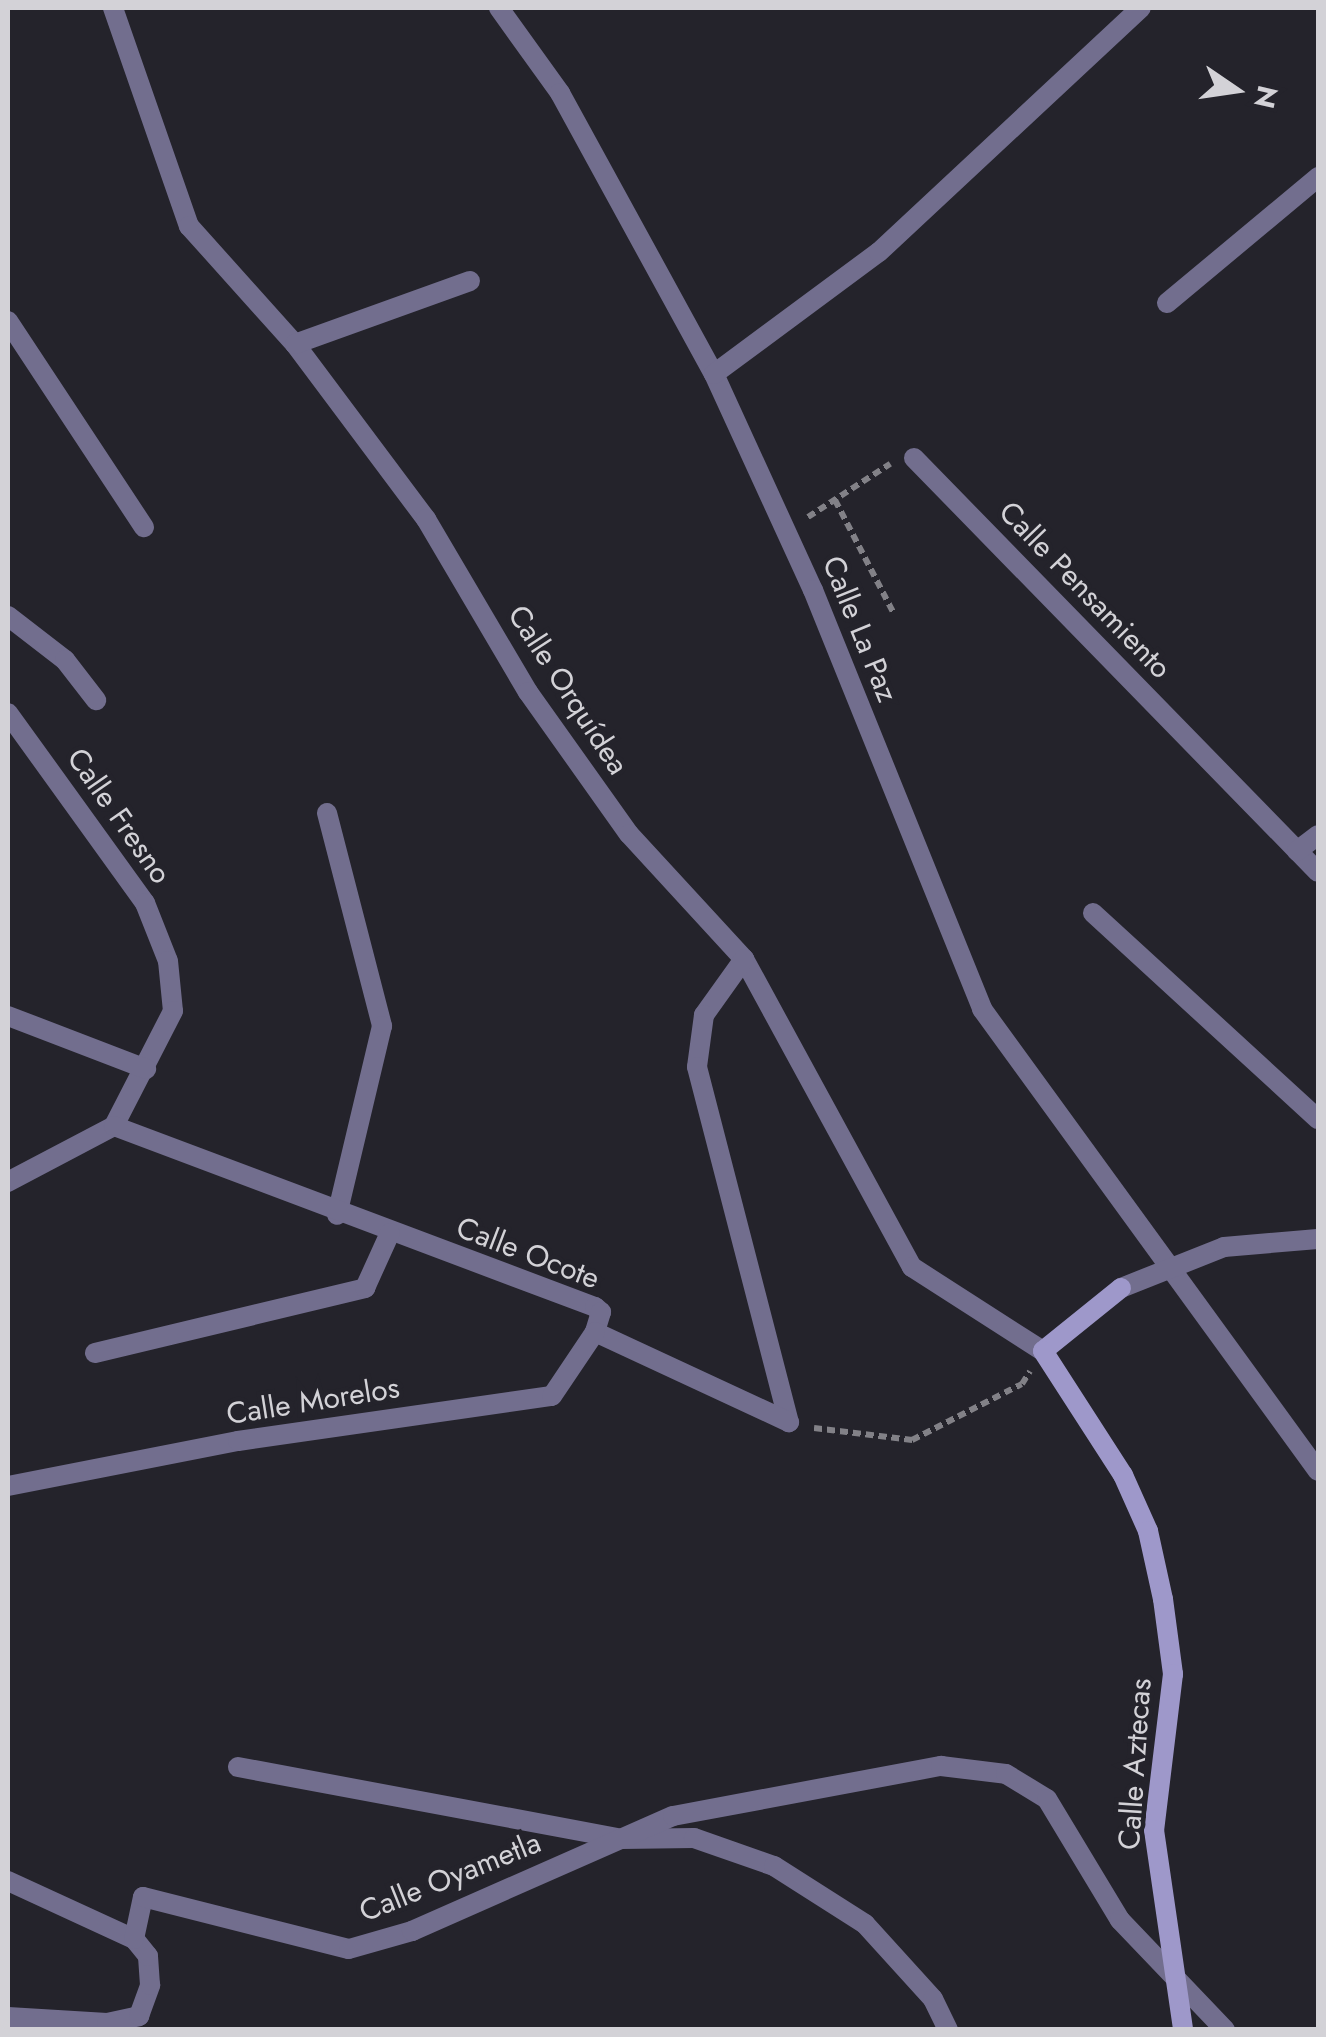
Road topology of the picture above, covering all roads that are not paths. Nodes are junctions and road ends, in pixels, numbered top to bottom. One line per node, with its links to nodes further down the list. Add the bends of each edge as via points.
1 (112, 8): 8 (street, Calle Orquídea, via 190,226)
2 (499, 8): 9 (street, Calle La Paz, via 570,110)
3 (1142, 8): 9 (street, via 879,252)
4 (1318, 177): 6 (street)
5 (470, 282): 8 (street)
6 (1167, 303)
7 (8, 321): 11 (street)
8 (295, 344): 20 (street, Calle Orquídea, via 426,520 528,692 629,834)
9 (714, 374): 29 (street, Calle La Paz, via 786,531 982,1009)
10 (914, 458): 17 (street, Calle Pensamiento)
11 (144, 527)
12 (8, 616): 13 (street, via 65,660)
13 (96, 700)
14 (8, 713): 22 (street, Calle Fresno, via 115,856 168,961 173,1011)
15 (326, 813): 26 (street, via 382,1026)
16 (1318, 835): 17 (street)
17 (1298, 851): 18 (street, Calle Pensamiento)
18 (1318, 872)
19 (1093, 913): 23 (street)
20 (744, 959): 30 (street, Calle Ocote, via 704,1015 697,1067 788,1422); 31 (street, Calle Orquídea, via 912,1267)
21 (8, 1016): 22 (street)
22 (146, 1068): 24 (street, Calle Fresno)
23 (1318, 1119)
24 (114, 1126): 25 (street); 26 (street, Calle Ocote)
25 (8, 1182)
26 (337, 1215): 27 (street, Calle Ocote)
27 (390, 1234): 30 (street, Calle Ocote, via 594,1308 602,1312); 32 (street, via 365,1288)
28 (1318, 1239): 29 (street, via 1224,1247)
29 (1167, 1269): 31 (street, via 1122,1288); 33 (street, Calle La Paz, via 1302,1438)
30 (595, 1332): 34 (street, Calle Morelos, via 552,1396 238,1441)
31 (1048, 1344): 39 (street, Calle Aztecas, via 1123,1475 1148,1531 1163,1598 1173,1674 1154,1830)
32 (95, 1352)
33 (1318, 1471)
34 (8, 1486)
35 (238, 1768): 36 (street)
36 (621, 1839): 38 (street, Calle Oyametla, via 412,1931 349,1949 144,1897); 39 (street, via 686,1812 868,1775 941,1766 1006,1774 1047,1799 1120,1920); 41 (street, via 694,1838 774,1866 865,1924 933,1999)
37 (8, 1880): 38 (street)
38 (134, 1939): 40 (street, via 149,1971 139,2016 106,2023)
39 (1182, 1992): 42 (street, Calle Aztecas); 43 (street)
40 (8, 2017)
41 (948, 2030)
42 (1183, 2030)
43 (1225, 2030)

